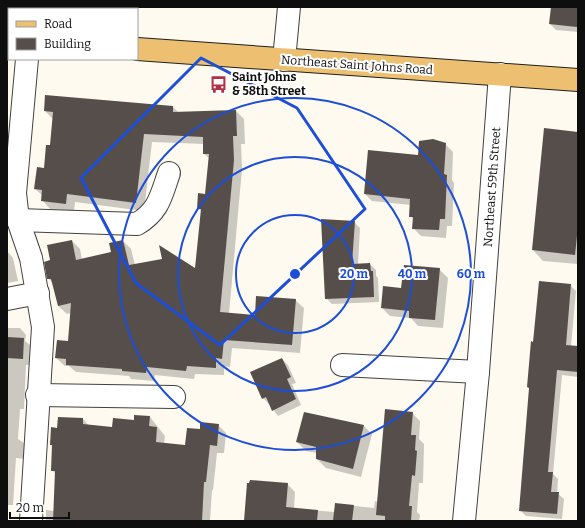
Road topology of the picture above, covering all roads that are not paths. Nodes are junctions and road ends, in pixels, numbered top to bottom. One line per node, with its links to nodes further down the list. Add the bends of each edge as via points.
1 (289, 7): 4 (street)
2 (138, 49): 4 (main road, Northeast Saint Johns Road)
3 (27, 60): 8 (street, via 15,193)
4 (284, 60): 5 (main road, Northeast Saint Johns Road)
5 (500, 74): 6 (main road, Northeast Saint Johns Road); 12 (street, Northeast 59th Street)
6 (578, 80)
7 (169, 173): 8 (street, via 158,204 150,217 137,224)
8 (18, 220): 9 (street, via 31,258)
9 (38, 293): 10 (street); 13 (street, via 43,327)
10 (7, 299)
11 (342, 365): 12 (street)
12 (478, 372): 16 (street, Northeast 59th Street)
13 (37, 395): 14 (street); 15 (street)
14 (174, 397)
15 (31, 521)
16 (464, 521)

